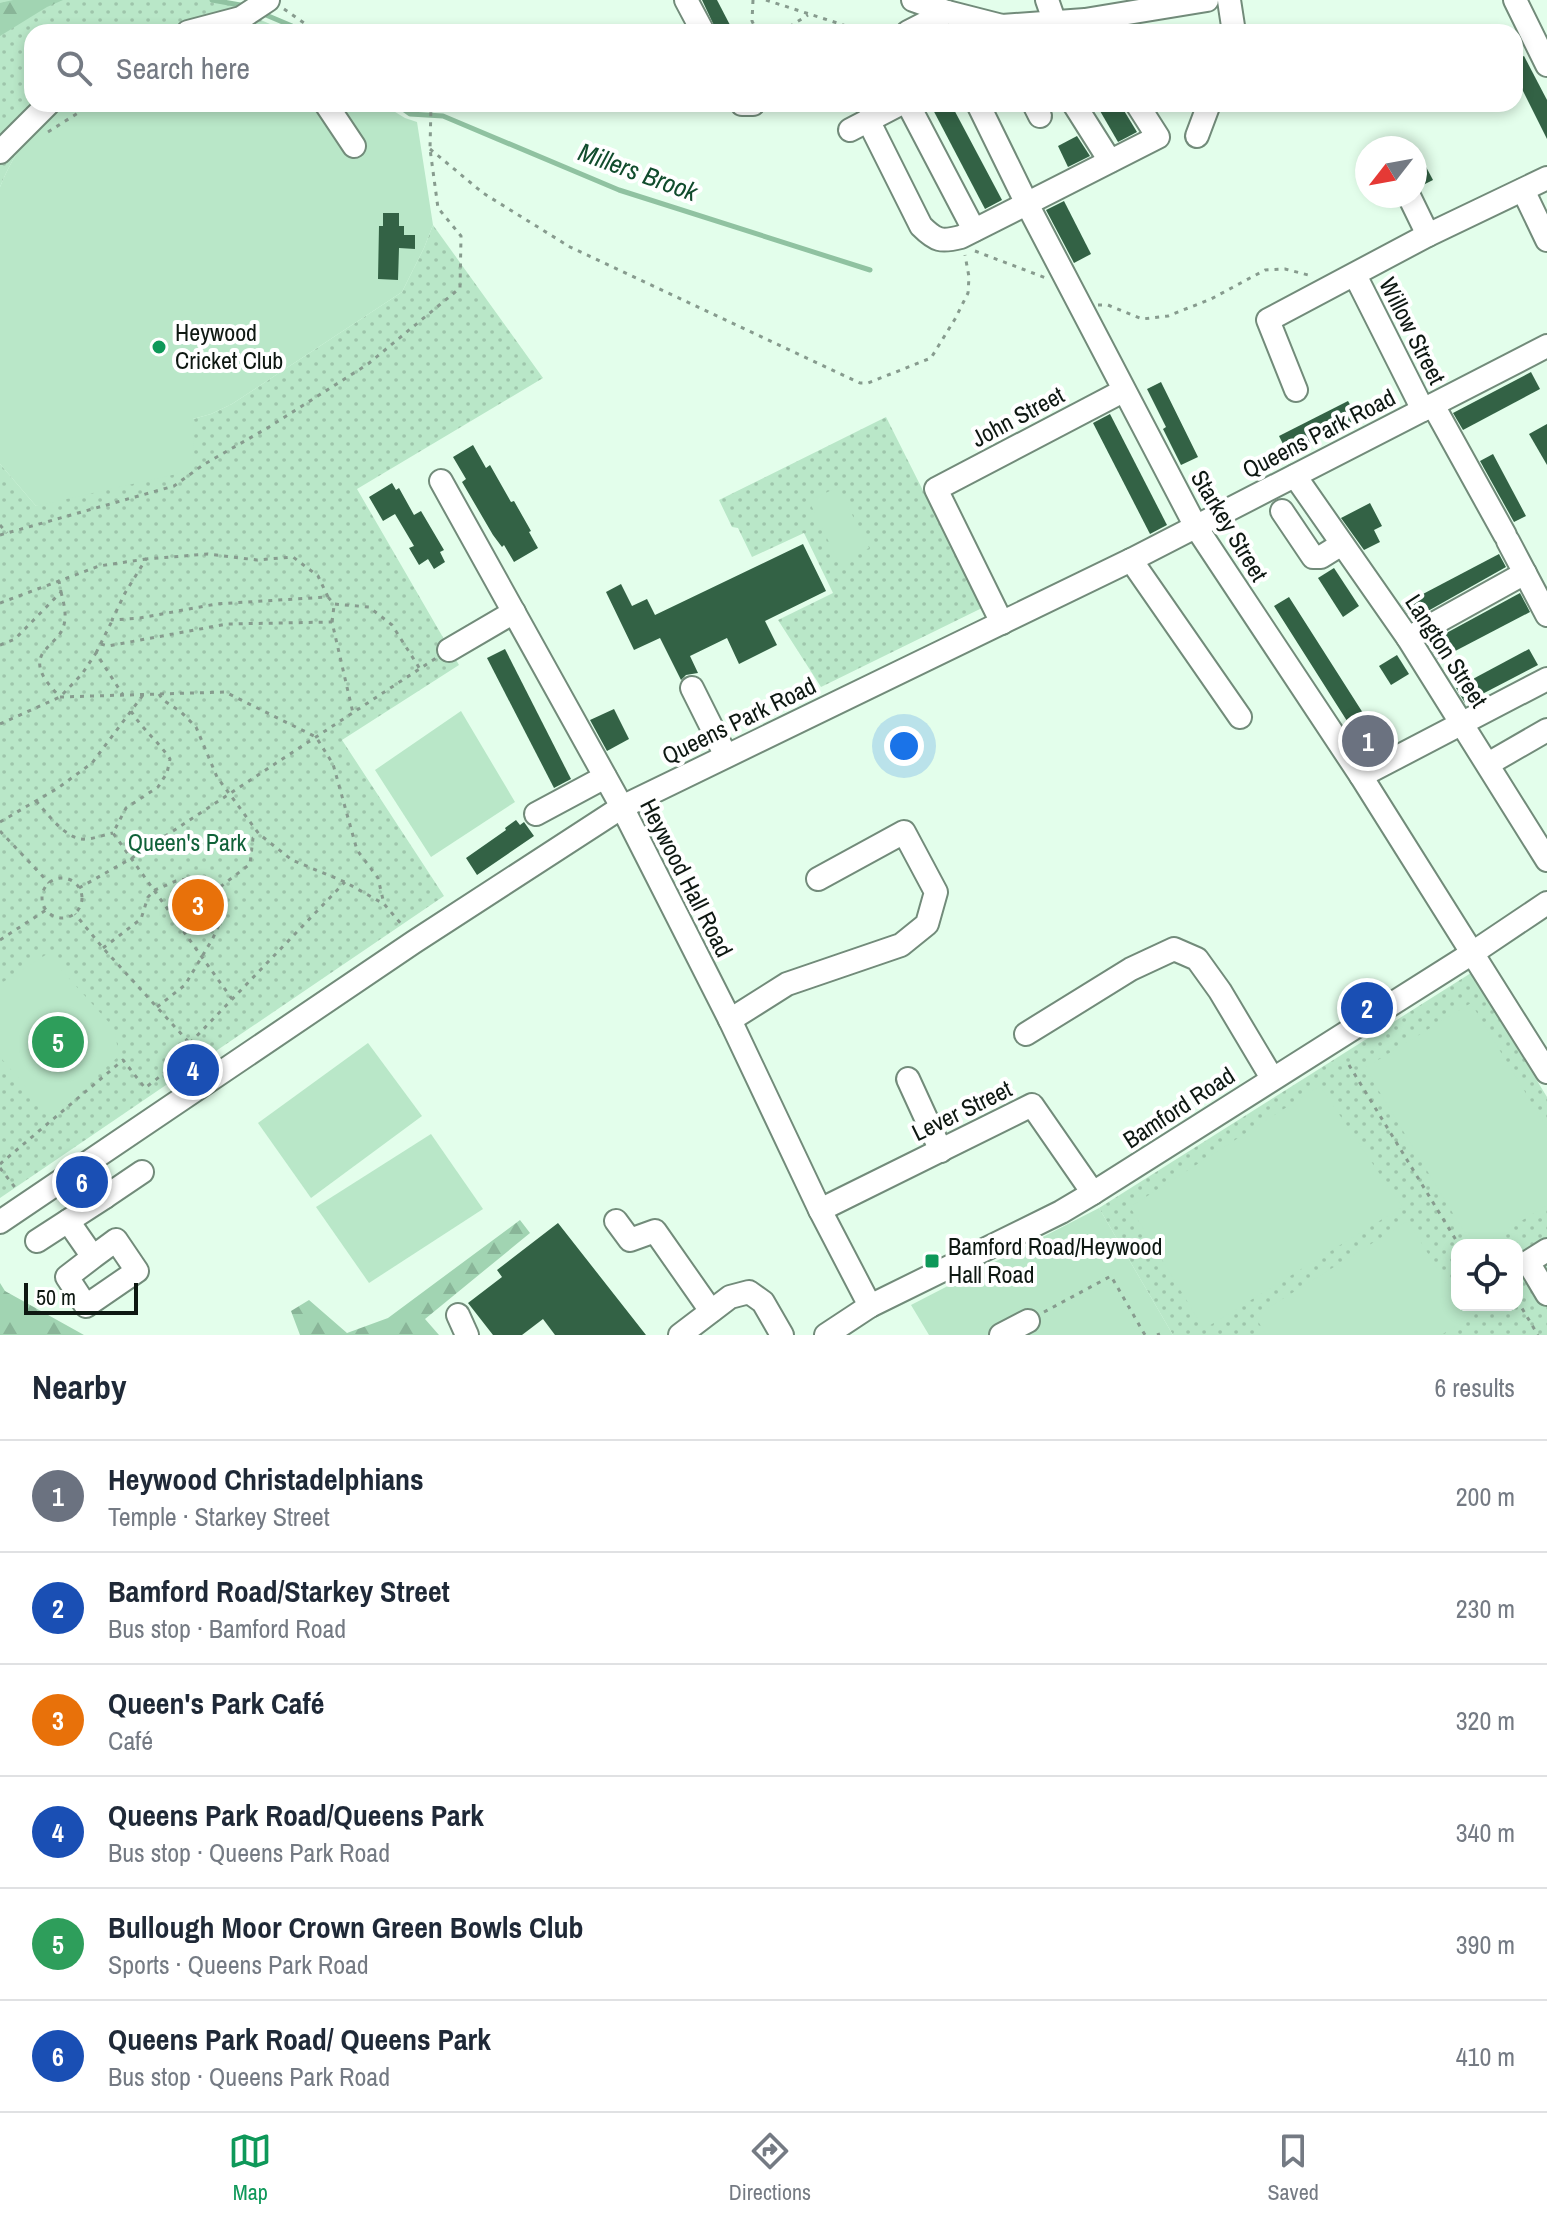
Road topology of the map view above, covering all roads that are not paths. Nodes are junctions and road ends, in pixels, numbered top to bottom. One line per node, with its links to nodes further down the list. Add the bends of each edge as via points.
1 (686, 0): 12 (street)
2 (913, 0): 8 (street)
3 (1047, 0): 9 (street)
4 (1202, 0): 16 (street)
5 (1229, 0): 17 (street)
6 (1515, 0): 18 (street)
7 (270, 4): 10 (street); 11 (street)
8 (949, 22): 13 (street)
9 (1055, 23): 14 (street); 15 (street)
10 (215, 24)
11 (256, 24)
12 (699, 24)
13 (976, 24)
14 (1037, 24)
15 (1066, 24)
16 (1098, 24)
17 (1233, 24)
18 (1547, 65)
19 (40, 112): 29 (street)
20 (331, 112): 28 (street)
21 (884, 112): 35 (street, via 859,125 921,226 938,240)
22 (912, 112): 35 (street)
23 (982, 112): 33 (street, Starkey Street)
24 (1079, 112): 30 (street)
25 (1142, 112): 30 (street, via 1158,137)
26 (1206, 112): 27 (street)
27 (1197, 136)
28 (354, 146)
29 (0, 152)
30 (1110, 161): 33 (street)
31 (1547, 178): 32 (street)
32 (1523, 190): 36 (street); 37 (street)
33 (1026, 202): 35 (street); 41 (street, Starkey Street)
34 (1415, 208): 36 (street)
35 (974, 230)
36 (1428, 235): 38 (street)
37 (1547, 240)
38 (1355, 275): 40 (street, via 1268,320); 42 (street, Willow Street)
39 (1544, 356): 42 (street, Queens Park Road)
40 (1296, 390)
41 (1123, 391): 46 (street, Starkey Street); 52 (street, John Street, via 936,489)
42 (1428, 407): 43 (street, Queens Park Road); 49 (street, Willow Street)
43 (1295, 476): 46 (street, Queens Park Road); 47 (street, Langton Street)
44 (441, 481): 50 (street, Heywood Hall Road)
45 (1282, 511): 47 (street, via 1313,557)
46 (1196, 527): 48 (street, Queens Park Road); 62 (street, Starkey Street)
47 (1342, 544): 53 (street, Langton Street)
48 (1131, 560): 52 (street, Queens Park Road); 57 (street)
49 (1525, 573): 51 (street, Willow Street); 53 (street)
50 (514, 612): 54 (street); 63 (street, Heywood Hall Road)
51 (1547, 615)
52 (1002, 623): 60 (street, Queens Park Road)
53 (1408, 638): 58 (street, Langton Street)
54 (449, 650)
55 (1547, 679): 58 (street)
56 (692, 688): 60 (street)
57 (1240, 717)
58 (1462, 723): 61 (street, Langton Street); 62 (street)
59 (1547, 730): 61 (street)
60 (726, 756): 64 (street, Queens Park Road)
61 (1488, 764): 66 (street, Langton Street)
62 (1361, 776): 69 (street, Starkey Street)
63 (605, 777): 64 (street, Heywood Hall Road); 65 (street)
64 (622, 807): 70 (street, Heywood Hall Road); 76 (street, Queens Park Road)
65 (536, 814)
66 (1547, 860)
67 (818, 879): 70 (street, via 904,832 936,892 927,924 901,945 787,984)
68 (1547, 903): 69 (street, Bamford Road)
69 (1474, 952): 72 (street, Starkey Street); 73 (street, Bamford Road)
70 (730, 1020): 80 (street, Heywood Hall Road)
71 (1026, 1034): 73 (street, via 1131,969 1174,949 1197,959)
72 (1547, 1072)
73 (1272, 1078): 78 (street, Bamford Road)
74 (908, 1079): 75 (street)
75 (941, 1151): 78 (street, Lever Street, via 1032,1105); 80 (street, Lever Street)
76 (81, 1166): 79 (street); 83 (street, Queens Park Road)
77 (142, 1172): 79 (street)
78 (1093, 1193): 88 (street, Bamford Road)
79 (105, 1197): 81 (street)
80 (820, 1210): 88 (street, Heywood Hall Road)
81 (68, 1221): 84 (street); 86 (street)
82 (616, 1221): 89 (street, via 630,1240 655,1231)
83 (0, 1222)
84 (37, 1241)
85 (1547, 1250): 87 (street, via 1528,1262)
86 (93, 1257)
87 (1547, 1294)
88 (870, 1306): 93 (street, Bamford Road)
89 (711, 1311): 91 (street); 92 (street, via 730,1297 749,1292 763,1302)
90 (1028, 1321): 94 (street)
91 (680, 1335)
92 (782, 1335)
93 (826, 1335)
94 (1001, 1335)

